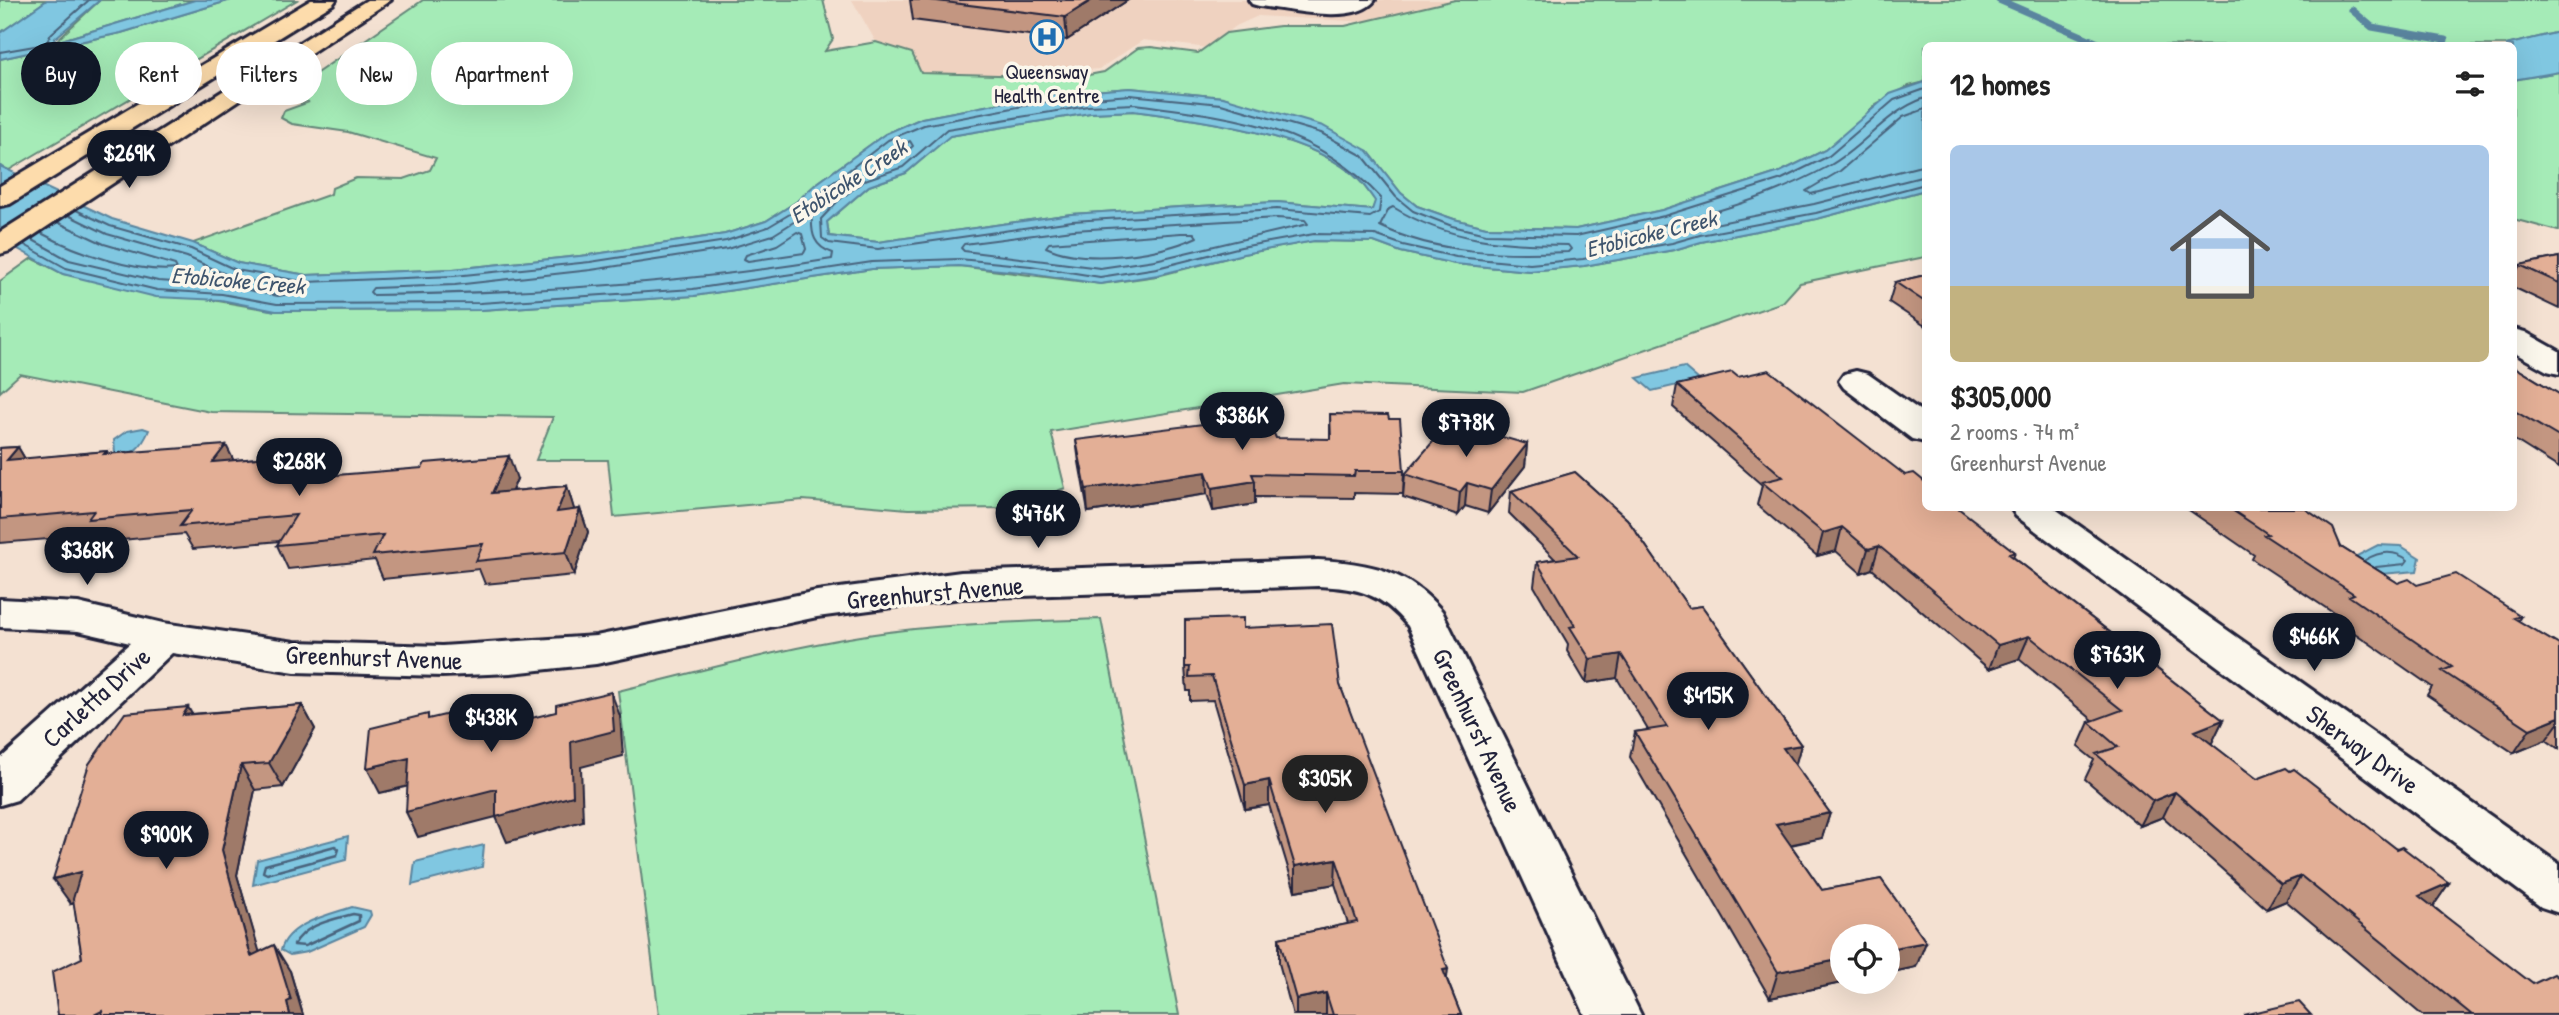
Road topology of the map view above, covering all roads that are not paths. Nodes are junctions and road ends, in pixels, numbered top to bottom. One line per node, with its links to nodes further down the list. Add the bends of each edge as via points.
1 (326, 0): 5 (main road)
2 (382, 0): 6 (main road)
3 (1259, 0): 4 (street, via 1330,7)
4 (1365, 0)
5 (0, 198)
6 (0, 245)
7 (2517, 341): 8 (street)
8 (2559, 364)
9 (1856, 381): 10 (street)
10 (1922, 429)
11 (2034, 511): 15 (street, Sherway Drive)
12 (0, 612): 13 (street, Greenhurst Avenue, via 78,617)
13 (163, 637): 14 (street, Carletta Drive); 16 (street, Greenhurst Avenue, via 295,657 381,662 512,658 596,650 817,604 961,584 1318,573 1373,579 1411,600 1427,621)
14 (0, 787)
15 (2559, 892)
16 (1613, 1015)

